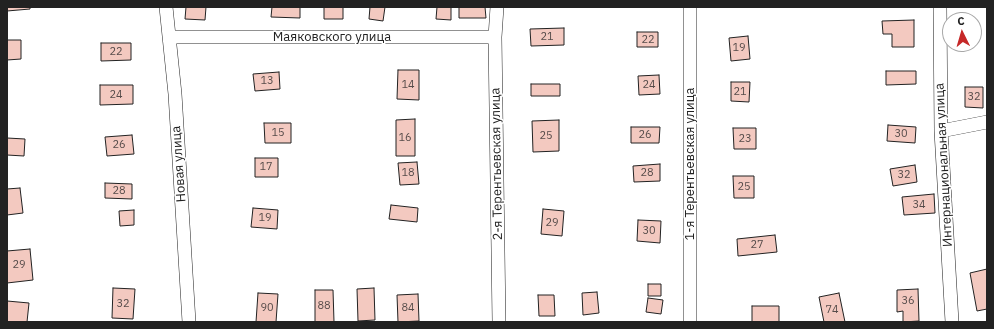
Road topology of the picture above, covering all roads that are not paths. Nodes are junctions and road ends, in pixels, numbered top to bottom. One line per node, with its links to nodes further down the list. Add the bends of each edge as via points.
1 (166, 7): 5 (street, Новая улица)
2 (498, 7): 6 (street, 2-я Терентьевская улица)
3 (690, 7): 11 (street, 1-я Терентьевская улица)
4 (940, 7): 8 (street, Интернациональная улица)
5 (169, 37): 6 (street, Маяковского улица); 9 (street, Новая улица)
6 (496, 37): 10 (street, 2-я Терентьевская улица)
7 (987, 122): 8 (street)
8 (941, 131): 12 (street, Интернациональная улица)
9 (189, 322)
10 (498, 322)
11 (690, 322)
12 (952, 322)

